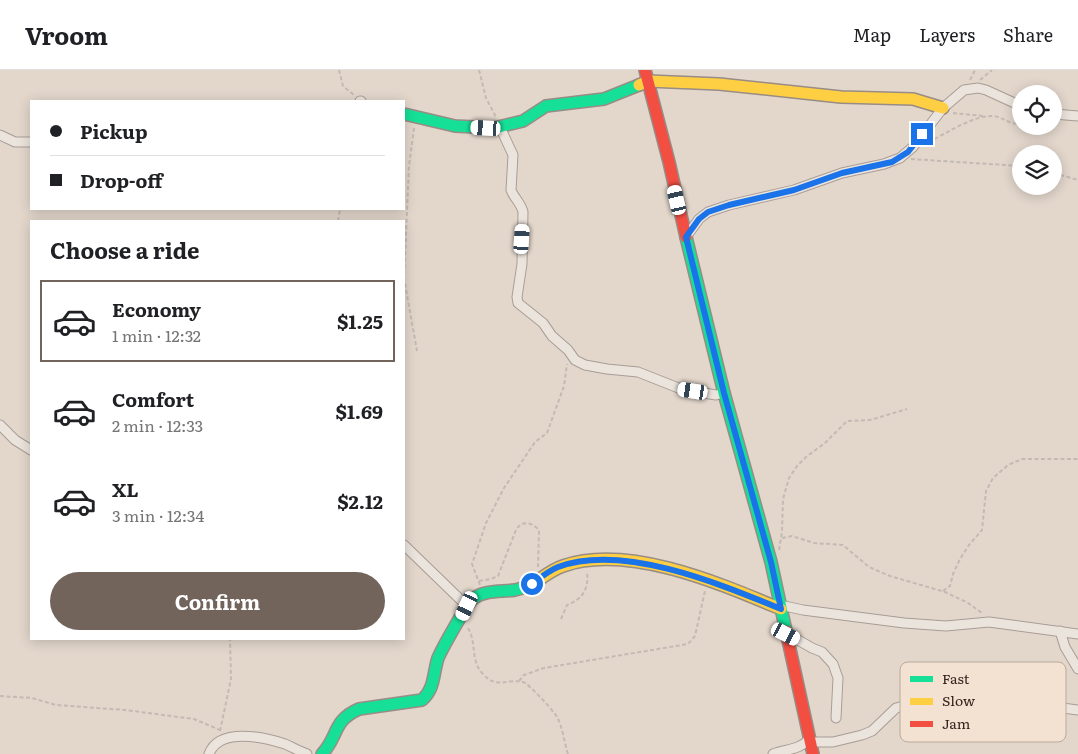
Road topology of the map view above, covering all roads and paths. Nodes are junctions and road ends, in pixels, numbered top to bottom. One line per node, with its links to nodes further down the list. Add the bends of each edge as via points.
1 (340, 70): 4 (path, via 343,86)
2 (479, 70): 13 (path, via 486,98)
3 (646, 76): 6 (street, via 807,95 913,99); 13 (street, via 604,98 546,106 523,121); 21 (street)
4 (360, 100)
5 (1012, 102): 6 (street, via 978,88 964,90)
6 (942, 109): 9 (path); 16 (street)
7 (405, 114): 11 (street)
8 (1062, 115): 10 (street)
9 (985, 116): 12 (path, via 1000,117); 16 (path)
10 (1078, 116)
11 (416, 118): 13 (street, via 467,127); 22 (path, via 409,166)
12 (1012, 124)
13 (500, 127): 25 (street, via 513,155 511,190 523,212 518,303 541,321)
14 (0, 135): 15 (street, via 15,142)
15 (30, 142)
16 (912, 148): 17 (street)
17 (900, 158): 18 (path); 21 (street, via 708,212)
18 (1012, 165)
19 (1062, 175): 20 (path)
20 (1078, 180)
21 (686, 237): 26 (street)
22 (405, 256)
23 (405, 283): 24 (path)
24 (418, 351)
25 (570, 354): 26 (street, via 585,365 638,372 681,389); 36 (path, via 564,386 547,433 535,442 504,488 486,523 472,564)
26 (724, 393): 34 (street)
27 (907, 409): 31 (path, via 870,420 847,421 806,456 789,478 785,490)
28 (0, 426): 29 (street)
29 (30, 449)
30 (1078, 459): 38 (path, via 1022,459 1008,465 993,478 986,492 982,530 960,559 950,586)
31 (782, 538): 34 (path, via 777,555); 38 (path, via 792,536 814,543 843,545 869,567)
32 (405, 546): 40 (street)
33 (593, 561): 35 (street, via 556,568); 37 (street, via 639,563); 43 (path, via 588,568 583,595 567,605)
34 (771, 562): 41 (street)
35 (538, 580): 36 (path, via 539,530 524,523 516,530 498,576); 39 (street, via 520,589)
36 (478, 581): 39 (path)
37 (707, 581): 41 (street); 50 (path, via 695,636 688,644 544,668 524,675)
38 (943, 591): 44 (path)
39 (484, 594): 40 (street, via 471,600)
40 (467, 606): 42 (street)
41 (780, 607): 44 (street, via 918,624); 46 (street)
42 (461, 618): 50 (path, via 470,632 474,658 483,674 496,683); 59 (street, via 438,660 432,689 427,697 350,712 339,722 328,749)
43 (561, 619)
44 (998, 623): 45 (street)
45 (1060, 631): 47 (street); 49 (street)
46 (786, 634): 53 (street, via 822,652 833,664 838,678); 56 (street)
47 (1078, 634)
48 (230, 640): 54 (path, via 230,679)
49 (1078, 669)
50 (518, 682): 60 (path, via 528,684 557,717)
51 (0, 696): 54 (path, via 194,719)
52 (900, 707): 56 (street, via 872,731 862,735 833,742)
53 (836, 718)
54 (220, 730): 55 (path)
55 (219, 740): 57 (street); 58 (street, via 254,738 284,744)
56 (810, 740): 61 (street); 62 (street)
57 (209, 754)
58 (307, 754)
59 (322, 754)
60 (568, 754)
61 (773, 754)
62 (813, 754)

